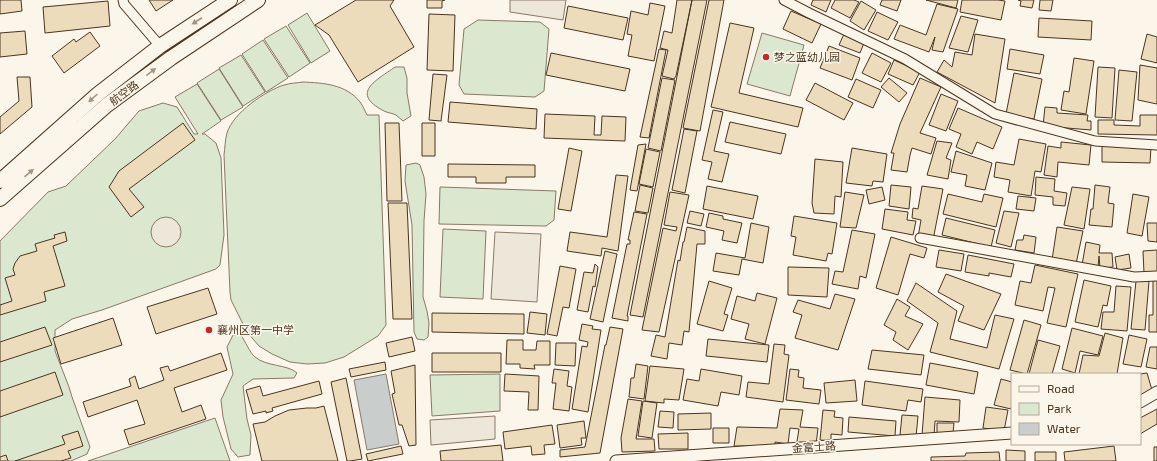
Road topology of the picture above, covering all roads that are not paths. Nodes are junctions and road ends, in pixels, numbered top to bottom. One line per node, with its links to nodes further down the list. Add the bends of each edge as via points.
1 (123, 0): 5 (street)
2 (230, 0): 5 (main road, 航空路, one-way to 5)
3 (258, 0): 8 (main road, 航空路, one-way to 3, via 107,105 171,58)
4 (784, 0): 6 (street, via 905,59 995,114 1095,141)
5 (160, 46): 7 (main road, 航空路, one-way to 7, via 98,94)
6 (1157, 145)
7 (0, 181)
8 (0, 199)
9 (920, 238): 10 (street, via 1134,277)
10 (1157, 276)
11 (1157, 392): 12 (street)
12 (1141, 401)
13 (1011, 433): 14 (street, 金富士路)
14 (616, 461)

